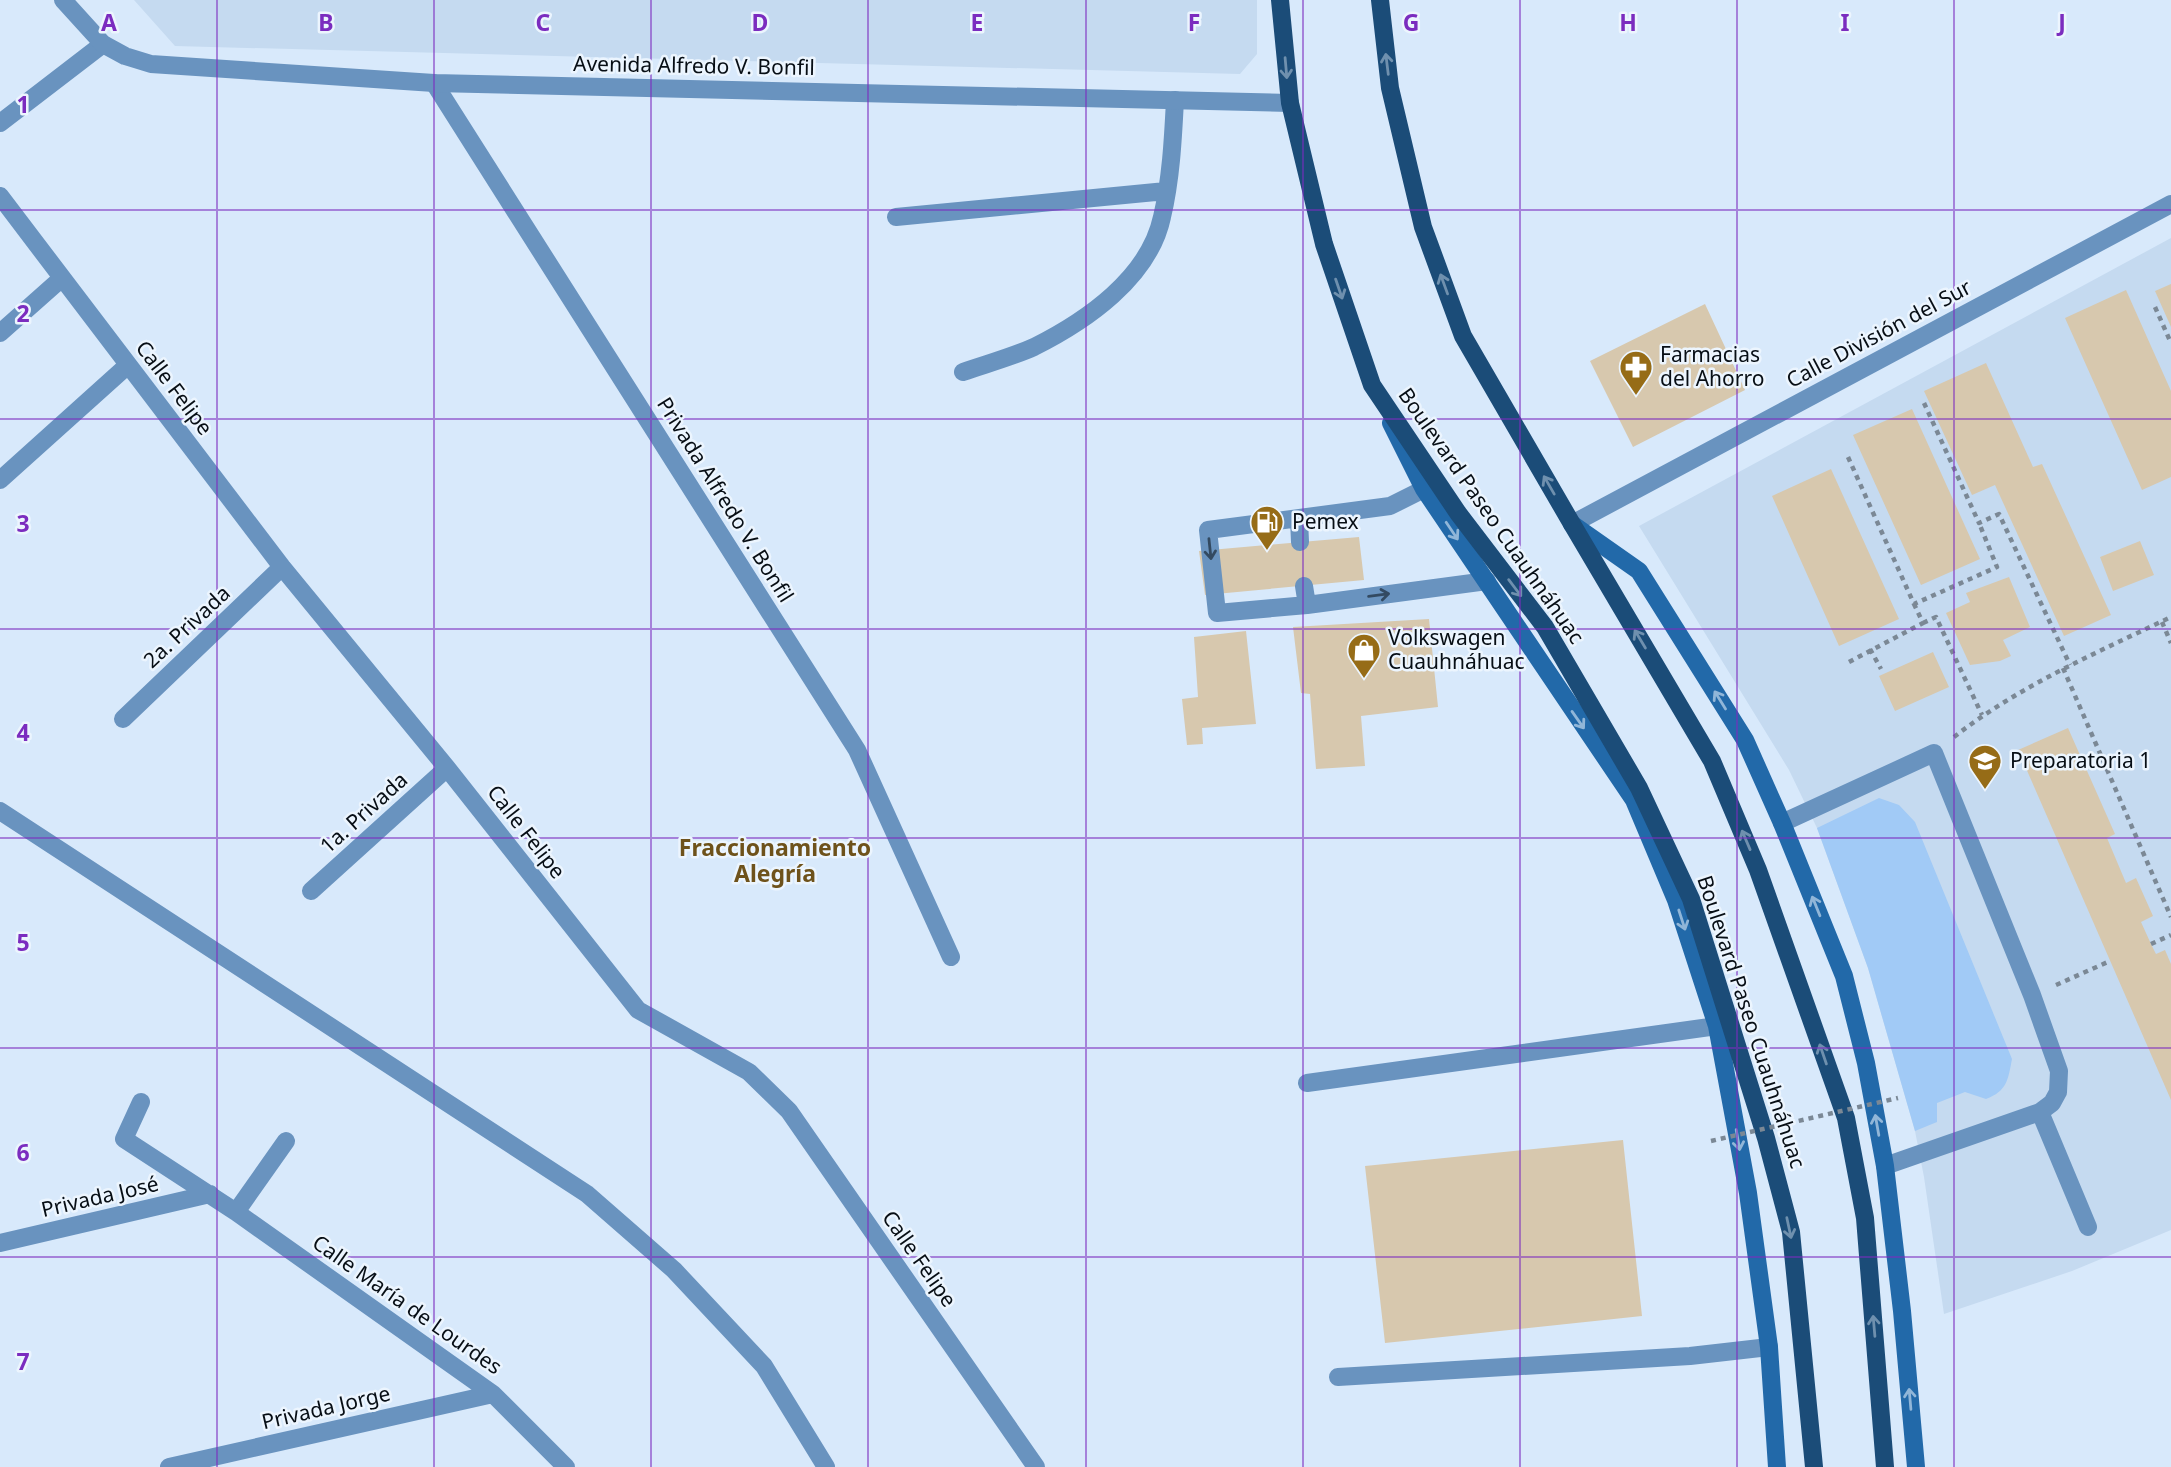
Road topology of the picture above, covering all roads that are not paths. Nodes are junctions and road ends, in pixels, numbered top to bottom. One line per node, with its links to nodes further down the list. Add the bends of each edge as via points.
1 (63, 0): 4 (street)
2 (1280, 0): 7 (main road, Boulevard Paseo Cuauhnáhuac, one-way to 7)
3 (1380, 0): 21 (main road, one-way to 3, via 1463,335 1427,239 1390,88)
4 (103, 44): 5 (street, Avenida Alfredo V. Bonfil, via 151,64); 8 (street)
5 (433, 83): 6 (street, Avenida Alfredo V. Bonfil); 32 (street, Privada Alfredo V. Bonfil, via 857,750)
6 (1175, 100): 7 (street, Avenida Alfredo V. Bonfil); 9 (street)
7 (1290, 103): 17 (main road, Boulevard Paseo Cuauhnáhuac, one-way to 17, via 1324,244)
8 (0, 123)
9 (1166, 191): 12 (street); 16 (street, via 1150,250 1124,286 1033,347)
10 (0, 196): 13 (street, Calle Felipe)
11 (2171, 204): 21 (street, Calle División del Sur)
12 (896, 217)
13 (62, 278): 14 (street); 15 (street, Calle Felipe)
14 (0, 333)
15 (128, 365): 18 (street); 23 (street, Calle Felipe)
16 (963, 372)
17 (1372, 385): 19 (main road, Boulevard Paseo Cuauhnáhuac); 51 (main road, Boulevard Paseo Cuauhnáhuac, one-way to 51, via 1458,513 1545,628 1639,788 1691,898 1791,1232)
18 (0, 481)
19 (1424, 489): 20 (street, via 1390,506); 24 (main road, Boulevard Paseo Cuauhnáhuac, one-way to 24)
20 (1299, 519): 22 (street); 26 (street, one-way to 26, via 1208,530 1217,612)
21 (1572, 524): 30 (main road, one-way to 21, via 1745,740 1639,571); 52 (main road, one-way to 21, via 1865,1218 1846,1118 1758,870 1712,761)
22 (1300, 542)
23 (282, 568): 27 (street, 2a. Privada); 28 (street, Calle Felipe)
24 (1487, 582): 26 (street, one-way to 24); 33 (main road, Boulevard Paseo Cuauhnáhuac, one-way to 33, via 1634,800 1676,900)
25 (1304, 586): 26 (street)
26 (1307, 605)
27 (123, 719)
28 (447, 768): 31 (street, 1a. Privada); 49 (street, Calle Felipe, via 638,1010 748,1072 789,1111)
29 (0, 811): 48 (street, via 587,1194 674,1270 764,1366)
30 (1782, 823): 36 (street, via 1934,752 2059,1071 2058,1091); 38 (main road, one-way to 30, via 1866,1063 1843,976)
31 (311, 891)
32 (951, 957)
33 (1717, 1026): 34 (street); 43 (main road, Boulevard Paseo Cuauhnáhuac, one-way to 43, via 1748,1193)
34 (1307, 1083)
35 (141, 1102): 39 (street, Calle María de Lourdes, via 124,1139)
36 (2040, 1112): 38 (street); 41 (street)
37 (286, 1141): 40 (street)
38 (1885, 1166): 53 (main road, one-way to 38)
39 (210, 1194): 40 (street, Calle María de Lourdes); 42 (street, Privada José)
40 (236, 1212): 45 (street, Calle María de Lourdes)
41 (2088, 1227)
42 (0, 1243)
43 (1769, 1347): 44 (street); 50 (main road, Boulevard Paseo Cuauhnáhuac)
44 (1338, 1377)
45 (494, 1394): 46 (street, Privada Jorge); 47 (street, Calle María de Lourdes)
46 (169, 1467)
47 (566, 1467)
48 (826, 1467)
49 (1037, 1467)
50 (1777, 1467)
51 (1814, 1467)
52 (1885, 1467)
53 (1916, 1467)

